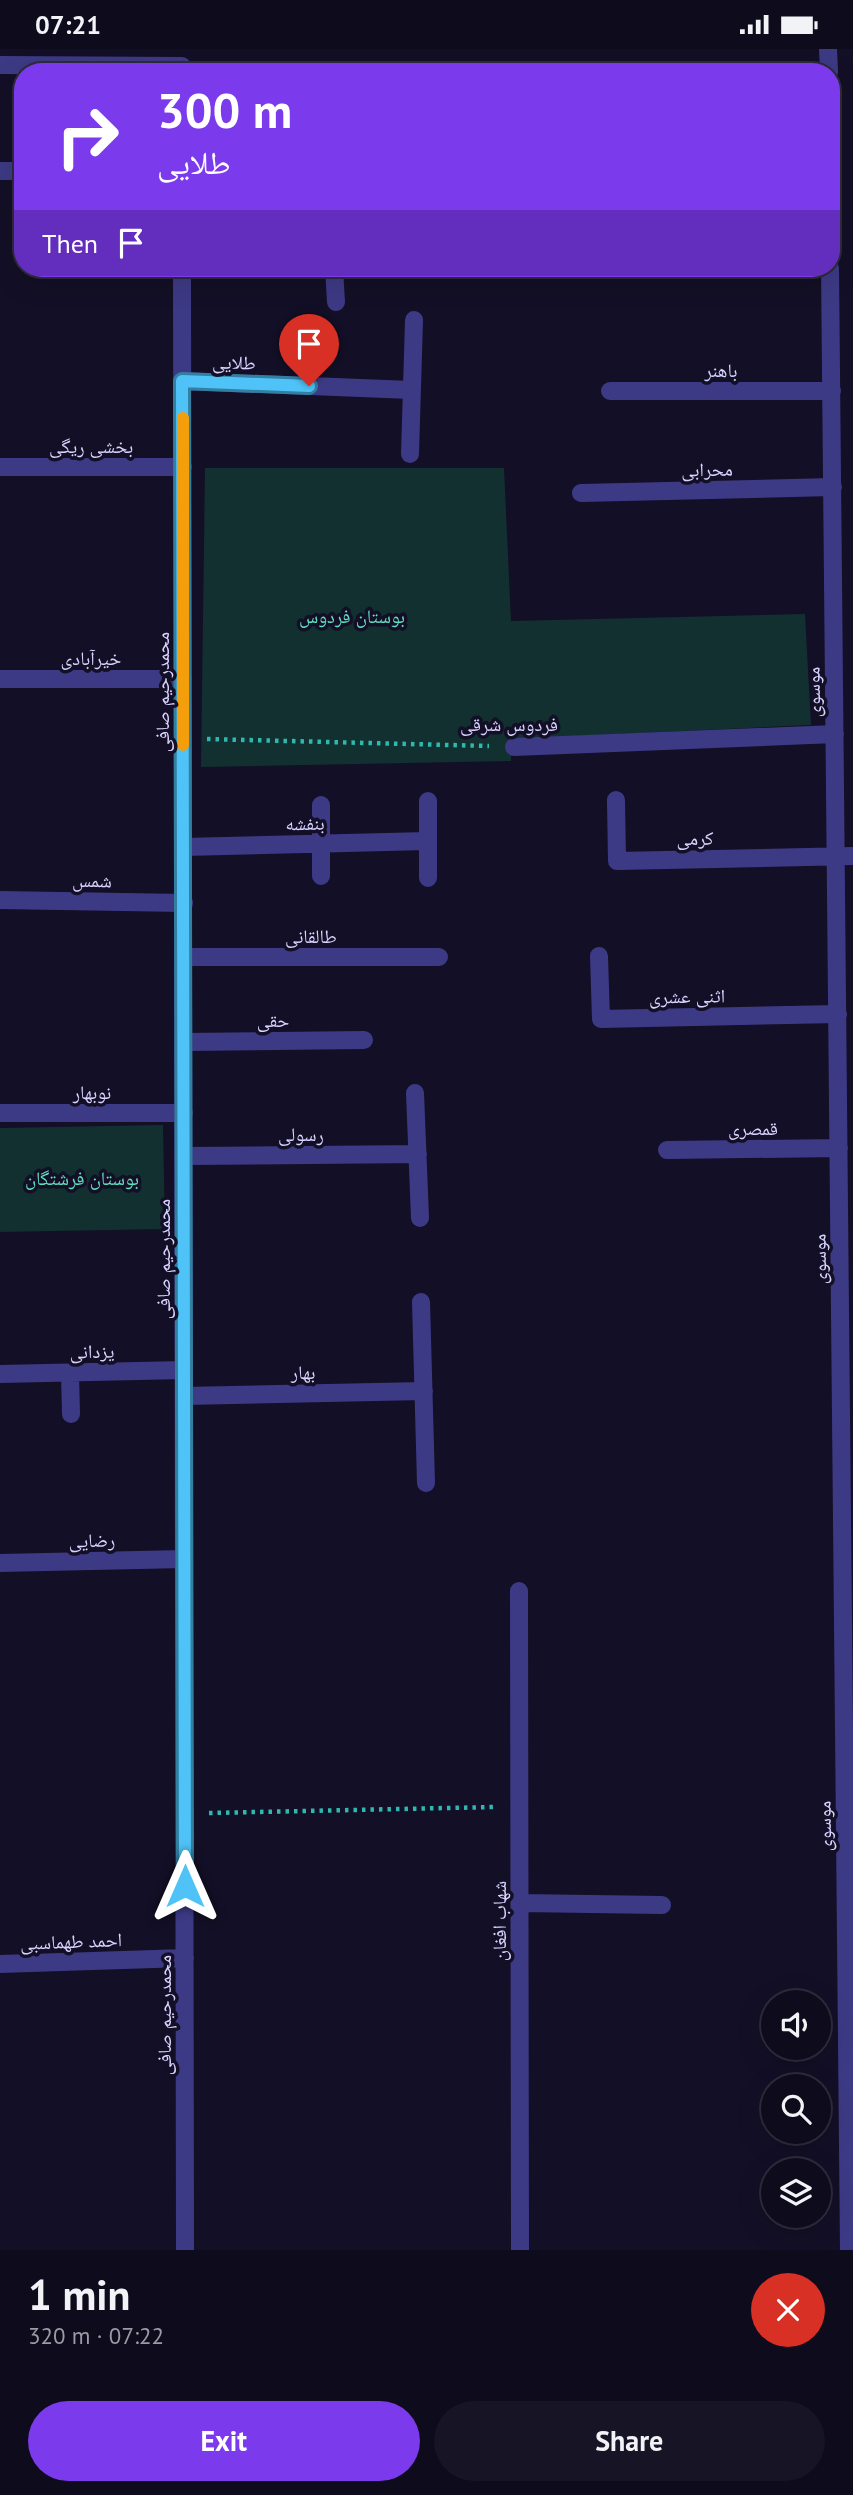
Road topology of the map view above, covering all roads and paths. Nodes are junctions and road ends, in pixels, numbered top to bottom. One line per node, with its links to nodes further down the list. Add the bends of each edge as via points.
1 (182, 62): 2 (street)
2 (121, 63)
3 (182, 277): 8 (street, محمدرحیم صافی)
4 (334, 277): 6 (street)
5 (830, 277): 11 (street, موسوی)
6 (335, 302)
7 (414, 320): 9 (street)
8 (182, 381): 9 (street, طلایی); 14 (street, محمدرحیم صافی)
9 (411, 390): 12 (street)
10 (610, 391): 11 (street, باهنر)
11 (832, 391): 15 (street, موسوی)
12 (410, 454)
13 (0, 467): 14 (street, بخشی ریگی)
14 (183, 467): 17 (street, محمدرحیم صافی)
15 (832, 487): 16 (street, محرابی); 19 (street, موسوی)
16 (582, 493)
17 (183, 679): 18 (street, خیرآبادی); 20 (street, محمدرحیم صافی)
18 (0, 680)
19 (835, 734): 21 (street, فردوس شرقی); 22 (street, موسوی)
20 (183, 739): 21 (path, فردوس شرقی); 28 (street, محمدرحیم صافی)
21 (514, 747)
22 (844, 771): 29 (street, موسوی)
23 (616, 800): 29 (street, کرمی, via 617,861)
24 (428, 801): 26 (street)
25 (321, 806): 27 (street)
26 (427, 841): 27 (street, بنفشه); 31 (street)
27 (320, 844): 28 (street, بنفشه); 30 (street)
28 (183, 847): 33 (street, محمدرحیم صافی)
29 (844, 856): 37 (street, موسوی)
30 (321, 876)
31 (428, 878)
32 (0, 900): 33 (street, شمس)
33 (184, 903): 35 (street, محمدرحیم صافی)
34 (599, 956): 38 (street, اثنی عشری, via 601,1019)
35 (184, 957): 36 (street, طالقانی); 40 (street, محمدرحیم صافی)
36 (439, 957)
37 (845, 988): 38 (street, موسوی)
38 (838, 1014): 44 (street, موسوی)
39 (364, 1040): 40 (street, حقی)
40 (184, 1042): 43 (street, محمدرحیم صافی)
41 (415, 1093): 46 (street)
42 (0, 1113): 43 (street, نوبهار)
43 (184, 1113): 47 (street, محمدرحیم صافی)
44 (839, 1148): 45 (street, قمصری); 68 (street, موسوی)
45 (667, 1150)
46 (418, 1154): 47 (street, رسولی); 48 (street)
47 (184, 1156): 50 (street, محمدرحیم صافی)
48 (420, 1218)
49 (421, 1302): 53 (street)
50 (184, 1370): 51 (street, یزدانی); 54 (street, محمدرحیم صافی)
51 (70, 1373): 52 (street, یزدانی); 55 (street)
52 (0, 1374)
53 (424, 1391): 54 (street, بهار); 56 (street)
54 (184, 1396): 57 (street, محمدرحیم صافی)
55 (71, 1414)
56 (426, 1483)
57 (184, 1559): 58 (street, رضایی); 61 (street, محمدرحیم صافی)
58 (0, 1563)
59 (519, 1591): 60 (street, شهاب افغان)
60 (520, 1807): 61 (path); 62 (street, شهاب افغان)
61 (185, 1813): 64 (street, محمدرحیم صافی)
62 (520, 1903): 63 (street); 67 (street, شهاب افغان)
63 (662, 1905)
64 (185, 1958): 65 (street, احمد طهماسبی); 66 (street, محمدرحیم صافی)
65 (0, 1964)
66 (185, 2250)
67 (520, 2250)
68 (849, 2250)

